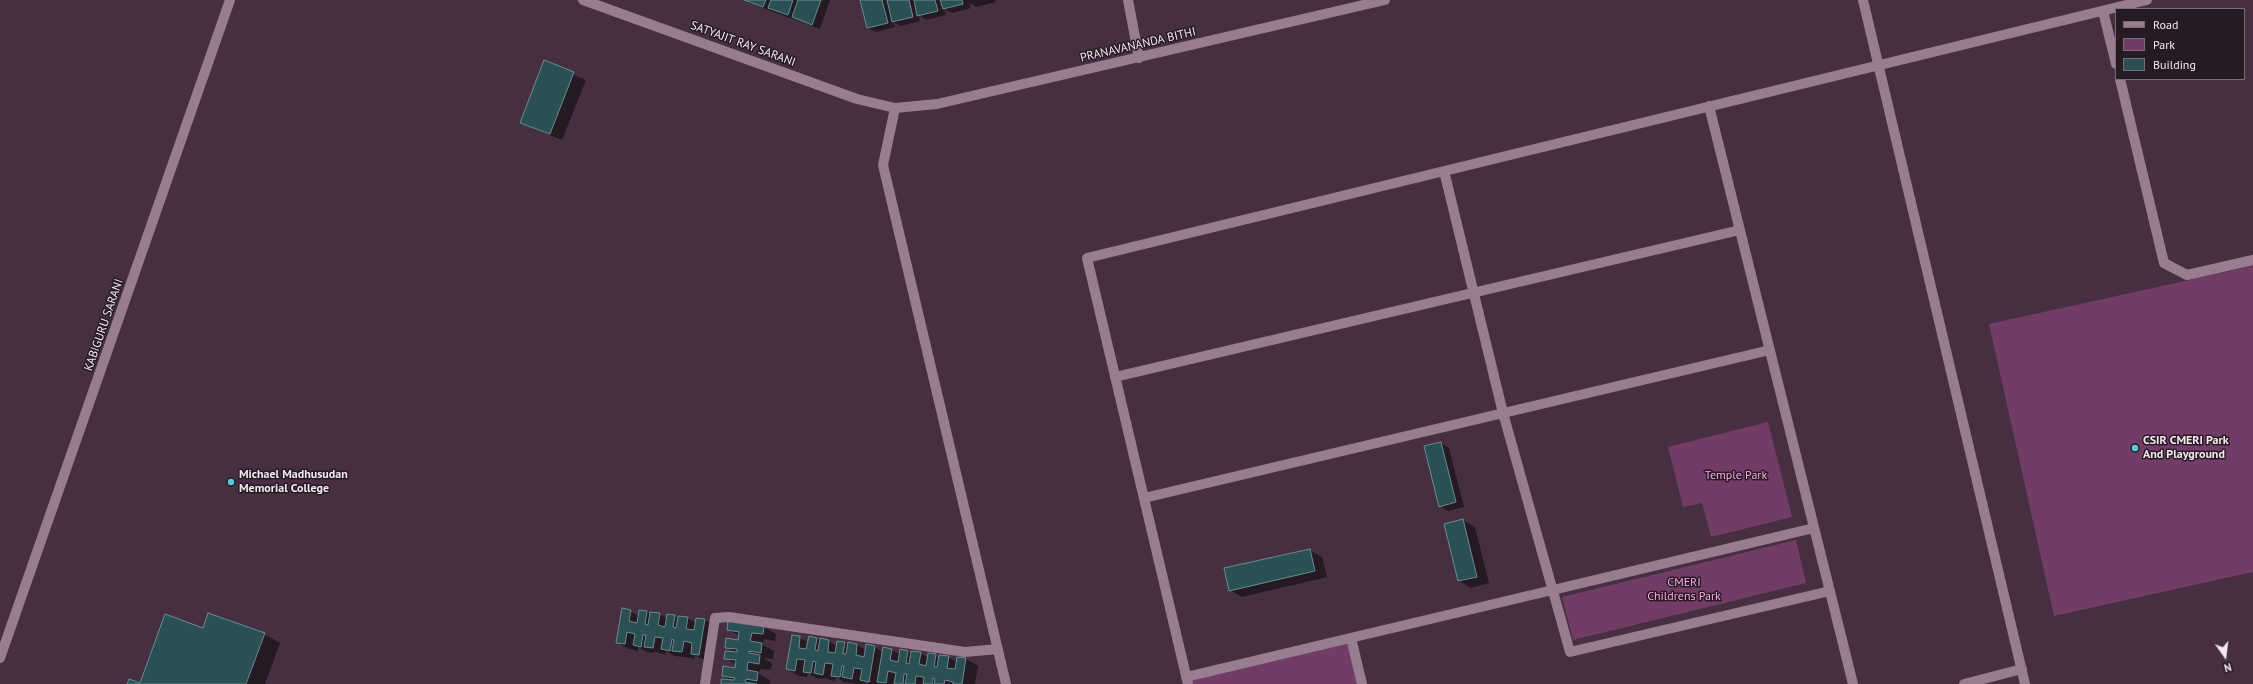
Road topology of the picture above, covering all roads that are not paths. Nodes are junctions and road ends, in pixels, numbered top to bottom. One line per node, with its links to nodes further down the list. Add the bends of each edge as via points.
1 (230, 0): 28 (street, KABIGURU SARANI)
2 (583, 0): 7 (street, SATYAJIT RAY SARANI)
3 (1128, 0): 9 (street)
4 (1386, 0): 9 (street, PRANAVANANDA BITHI)
5 (1863, 0): 11 (street)
6 (2147, 0): 8 (street)
7 (612, 5): 14 (street, SATYAJIT RAY SARANI, via 857,99)
8 (2103, 11): 10 (street); 11 (street)
9 (1140, 58): 14 (street, PRANAVANANDA BITHI, via 937,104)
10 (2115, 60)
11 (1878, 65): 13 (street); 29 (street)
12 (2120, 80): 17 (street, via 2164,263 2187,275)
13 (1709, 106): 15 (street); 16 (street)
14 (895, 108): 27 (street, via 883,165)
15 (1444, 171): 18 (street); 20 (street, via 1087,258)
16 (1740, 230): 18 (street); 19 (street)
17 (2253, 260)
18 (1475, 292): 20 (street); 21 (street)
19 (1770, 350): 21 (street); 23 (street)
20 (1115, 377): 22 (street)
21 (1503, 413): 22 (street); 24 (street)
22 (1144, 498): 30 (street)
23 (1814, 528): 24 (street); 25 (street)
24 (1554, 590): 25 (street, via 1570,652); 26 (street)
25 (1830, 590): 34 (street)
26 (1351, 638): 30 (street); 33 (street)
27 (998, 649): 31 (street, via 965,652 729,617 715,618); 32 (street)
28 (0, 658)
29 (2022, 669): 35 (street); 36 (street)
30 (1187, 681)
31 (705, 684)
32 (1006, 684)
33 (1362, 684)
34 (1853, 684)
35 (1964, 684)
36 (2026, 684)

